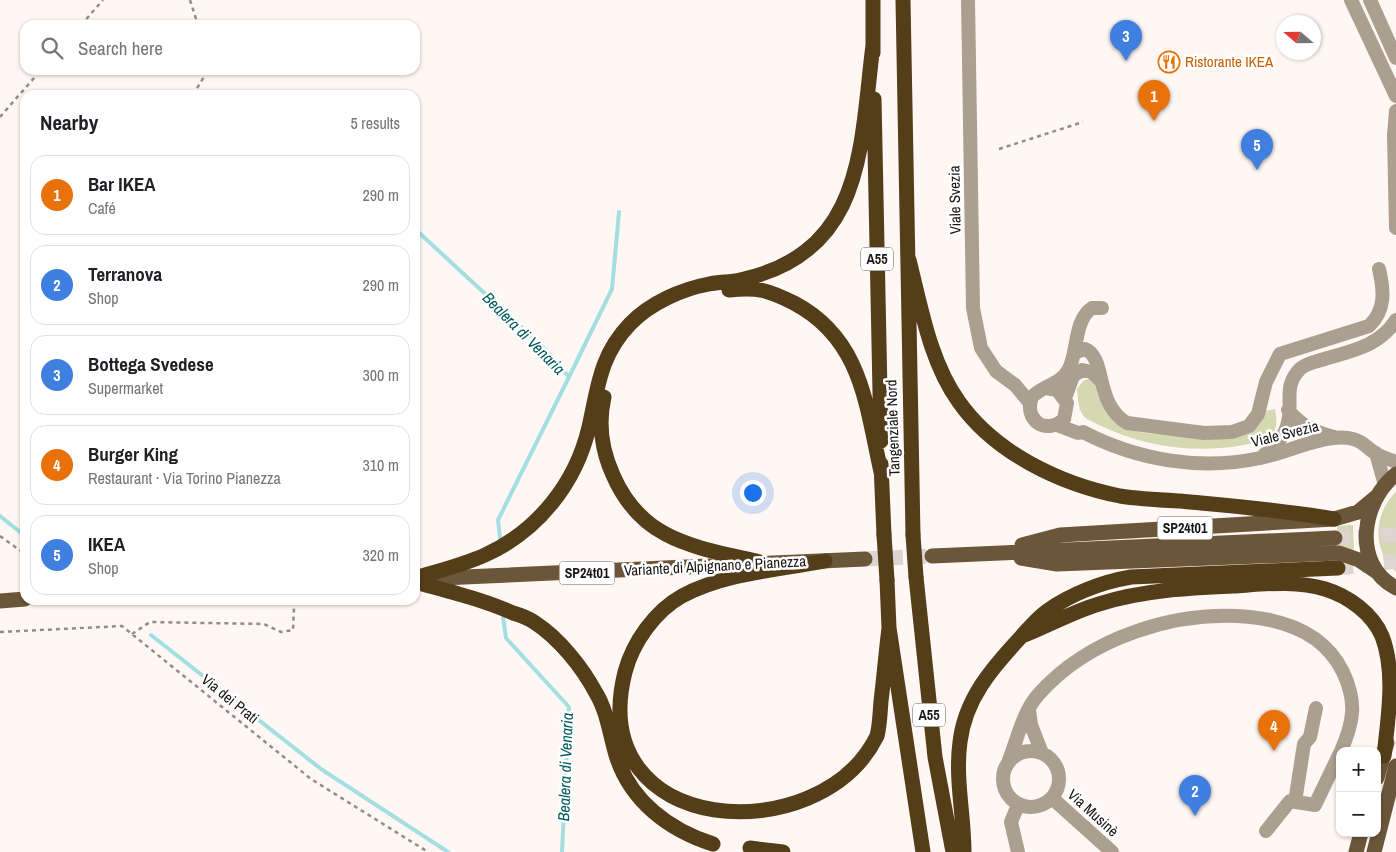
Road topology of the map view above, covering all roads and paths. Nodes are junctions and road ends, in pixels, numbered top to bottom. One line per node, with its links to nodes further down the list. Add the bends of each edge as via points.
1 (103, 0): 8 (path)
2 (190, 0): 9 (path)
3 (873, 0): 10 (highway, Tangenziale Nord / A55)
4 (903, 0): 23 (highway, Tangenziale Nord / A55)
5 (968, 0): 29 (street, Viale Svezia, via 974,308 981,348 996,371)
6 (1351, 0): 17 (street)
7 (1370, 0): 11 (street)
8 (85, 20)
9 (196, 20)
10 (873, 45): 40 (highway, Tangenziale Nord / A55); 54 (highway, via 858,160 848,197 829,229 810,249 782,266 740,280 689,288 630,324 611,351 597,382 589,428 579,460 564,489 541,517 486,555)
11 (1396, 58)
12 (37, 75): 14 (path)
13 (205, 75): 15 (path)
14 (24, 90)
15 (196, 90)
16 (20, 94): 19 (path)
17 (1396, 96)
18 (1396, 111): 22 (street)
19 (0, 117)
20 (1083, 122): 21 (path)
21 (999, 149)
22 (1396, 228)
23 (908, 260): 43 (highway, via 941,369 959,403 989,434 1015,454 1045,471 1120,496); 86 (highway, Tangenziale Nord / A55, bridge, via 916,577 934,757)
24 (1379, 269): 28 (street, via 1383,287 1377,318 1369,326 1280,354 1266,382 1258,414 1249,426 1232,432 1204,433 1127,423 1111,410)
25 (1102, 308): 27 (street, via 1092,308 1085,314)
26 (1396, 320): 33 (street, via 1389,332 1373,344 1302,366 1292,378)
27 (1074, 353): 28 (street, via 1083,349 1092,353); 30 (street, via 1064,376)
28 (1101, 382): 32 (street, via 1092,372 1082,370 1073,376)
29 (1015, 385): 30 (street, Viale Svezia); 31 (street, Viale Svezia)
30 (1043, 389): 31 (street, via 1032,397); 32 (street, via 1057,390)
31 (1030, 403): 34 (street, via 1029,410 1035,422 1047,427)
32 (1066, 403): 34 (street, via 1064,419); 35 (street)
33 (1288, 410): 36 (street, via 1300,424); 38 (street, via 1289,421 1278,444)
34 (1057, 425): 35 (street, Viale Svezia)
35 (1083, 432): 38 (street, Viale Svezia, via 1112,447 1166,461 1209,463)
36 (1337, 437): 37 (street, Viale Svezia, via 1353,438); 38 (street, Viale Svezia)
37 (1376, 453): 39 (street, Viale Svezia); 42 (street)
38 (1260, 459)
39 (1396, 462)
40 (882, 472): 51 (highway, via 862,386 846,348 828,327 803,308 770,291 748,288 714,291 686,298 638,328 620,352 609,376 602,404 602,441 618,489 635,512 653,528 698,549); 61 (highway, Tangenziale Nord / A55, bridge)
41 (1396, 474): 42 (main road)
42 (1380, 491): 43 (main road, SP24t01, via 1358,512); 53 (main road, via 1368,513 1366,530 1369,552)
43 (1334, 519): 47 (main road, SP24t01, via 1060,535)
44 (0, 536): 46 (path)
45 (1336, 538): 47 (main road)
46 (20, 550)
47 (990, 553): 48 (main road, SP24t01); 53 (main road, SP24t01, via 1057,564 1339,553 1359,560)
48 (932, 556)
49 (865, 559): 50 (main road, Variante di Alpignano e Pianezza / SP24t01)
50 (825, 561): 51 (main road, Variante di Alpignano e Pianezza / SP24t01); 82 (highway, via 718,581 681,597 660,612 642,633 628,660 620,690 620,718 624,749 637,777 672,812 695,827)
51 (760, 562): 55 (main road, Variante di Alpignano e Pianezza / SP24t01)
52 (1338, 568): 64 (highway, via 1140,576 1114,580 1048,610 1032,622)
53 (1377, 572): 57 (main road)
54 (420, 578)
55 (420, 580)
56 (420, 581): 82 (highway, via 486,601 534,621 570,654 597,694 617,758 631,788 647,806 690,836)
57 (1395, 588)
58 (20, 600): 59 (main road)
59 (0, 601)
60 (294, 608): 63 (path, via 293,630 281,632 264,624 150,622)
61 (889, 628): 75 (highway, via 878,734 864,770); 85 (highway, Tangenziale Nord / A55)
62 (0, 632): 63 (path, Via dei Prati, via 122,626)
63 (132, 634): 83 (path, Via dei Prati, via 311,779)
64 (1021, 637): 70 (highway, via 1080,610 1134,594 1267,584 1303,584 1326,589 1350,600 1373,620 1385,643 1391,676); 87 (highway, via 987,674 964,723 958,786)
65 (1316, 708): 77 (street, via 1310,737 1304,744)
66 (1029, 709): 68 (street, via 1037,695 1068,668 1102,646 1181,619 1222,614 1266,618 1287,623 1306,633 1337,660 1351,690 1353,716); 69 (street); 71 (street)
67 (1396, 710): 70 (main road)
68 (1342, 747)
69 (1042, 753): 71 (street, via 1024,751); 76 (street, via 1056,765 1059,773)
70 (1384, 756): 73 (main road)
71 (1009, 760): 78 (street, via 1002,779 1008,797)
72 (1336, 760): 77 (street, via 1315,805)
73 (1381, 765)
74 (1396, 766): 91 (main road)
75 (853, 786)
76 (1052, 798): 78 (street, via 1035,808); 89 (street, Via Musinè)
77 (1295, 802): 79 (street, via 1290,801)
78 (1018, 805): 88 (street, via 1011,822)
79 (1266, 831)
80 (778, 837): 82 (highway)
81 (1360, 837): 90 (main road)
82 (730, 842): 84 (highway)
83 (428, 852)
84 (783, 852)
85 (923, 852)
86 (953, 852)
87 (964, 852)
88 (1018, 852)
89 (1112, 852)
90 (1356, 852)
91 (1374, 852)

